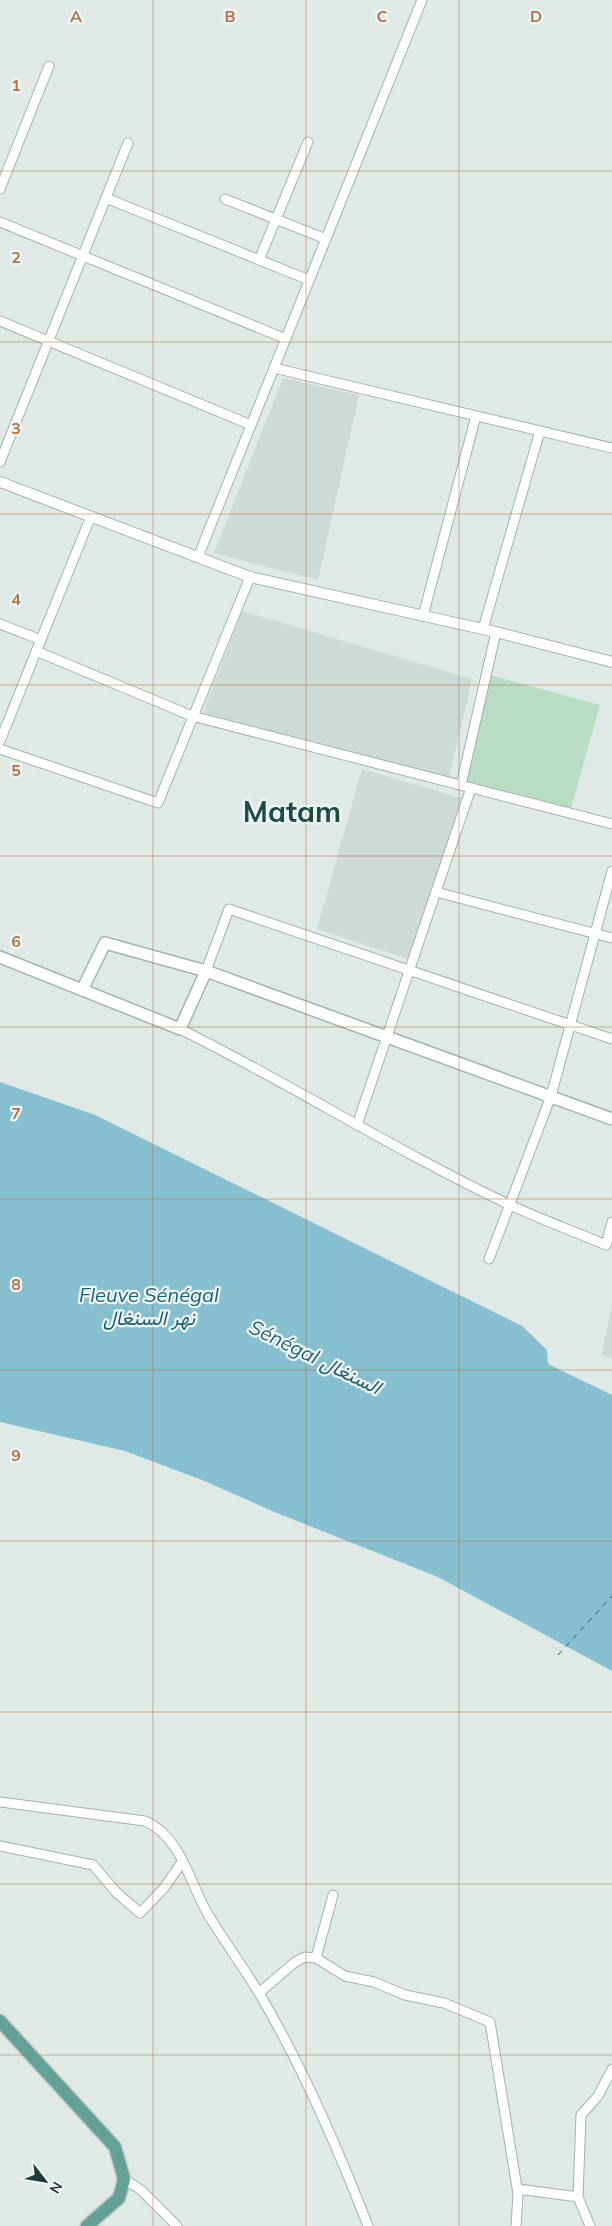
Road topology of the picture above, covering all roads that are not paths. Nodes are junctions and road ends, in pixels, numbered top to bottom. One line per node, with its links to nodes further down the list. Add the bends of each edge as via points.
1 (422, 0): 10 (street)
2 (49, 66): 5 (street)
3 (308, 142): 8 (street)
4 (128, 143): 6 (street)
5 (0, 189)
6 (106, 198): 11 (street); 12 (street)
7 (225, 199): 8 (street)
8 (276, 219): 10 (street); 12 (street)
9 (0, 222): 11 (street)
10 (326, 239): 13 (street)
11 (83, 256): 15 (street); 16 (street)
12 (259, 260): 13 (street)
13 (309, 280): 15 (street)
14 (0, 321): 16 (street)
15 (286, 338): 17 (street)
16 (49, 341): 19 (street); 22 (street)
17 (274, 368): 18 (street); 19 (street)
18 (476, 416): 20 (street); 27 (street)
19 (251, 425): 25 (street)
20 (540, 431): 21 (street); 29 (street)
21 (612, 448)
22 (0, 462)
23 (0, 482): 24 (street)
24 (91, 516): 25 (street); 31 (street)
25 (198, 557): 26 (street)
26 (250, 576): 27 (street); 34 (street)
27 (423, 616): 29 (street)
28 (0, 624): 31 (street)
29 (483, 629): 30 (street)
30 (496, 632): 33 (street); 37 (street)
31 (40, 640): 32 (street)
32 (36, 651): 34 (street); 35 (street)
33 (612, 662)
34 (192, 716): 36 (street, via 158,803); 37 (street)
35 (1, 735)
36 (0, 749)
37 (461, 785): 38 (street)
38 (471, 788): 39 (street); 41 (street)
39 (612, 824)
40 (612, 871): 42 (street)
41 (436, 892): 42 (street); 45 (street)
42 (595, 934): 43 (street); 48 (street)
43 (612, 938)
44 (0, 957): 47 (main road)
45 (410, 970): 46 (street, via 229,909); 48 (street); 50 (street)
46 (206, 971): 47 (main road, via 105,943); 49 (main road); 50 (main road)
47 (82, 990): 49 (main road)
48 (571, 1025): 51 (street); 52 (street)
49 (180, 1029): 54 (street)
50 (387, 1036): 52 (main road); 54 (street)
51 (612, 1039)
52 (551, 1096): 53 (main road); 55 (street)
53 (612, 1119)
54 (357, 1125): 55 (street)
55 (508, 1205): 56 (street, via 606,1245); 57 (street)
56 (612, 1222)
57 (489, 1259)
58 (0, 1802): 60 (street, via 145,1822 164,1832)
59 (0, 1846): 60 (street, via 93,1865 140,1913 164,1888)
60 (182, 1862): 63 (street, via 208,1916)
61 (333, 1895): 62 (street)
62 (316, 1958): 63 (street, via 305,1957 296,1962); 67 (street, via 345,1976 368,1980 405,1995 444,2003 490,2022)
63 (259, 1993): 71 (street, via 338,2149)
64 (0, 2021): 66 (main road, via 115,2147)
65 (612, 2069): 68 (street, via 598,2096 581,2115)
66 (124, 2179): 69 (main road, via 119,2198); 70 (street, via 141,2190)
67 (518, 2188): 68 (street); 72 (street)
68 (578, 2197): 73 (street)
69 (87, 2226)
70 (177, 2226)
71 (368, 2226)
72 (516, 2226)
73 (590, 2226)

